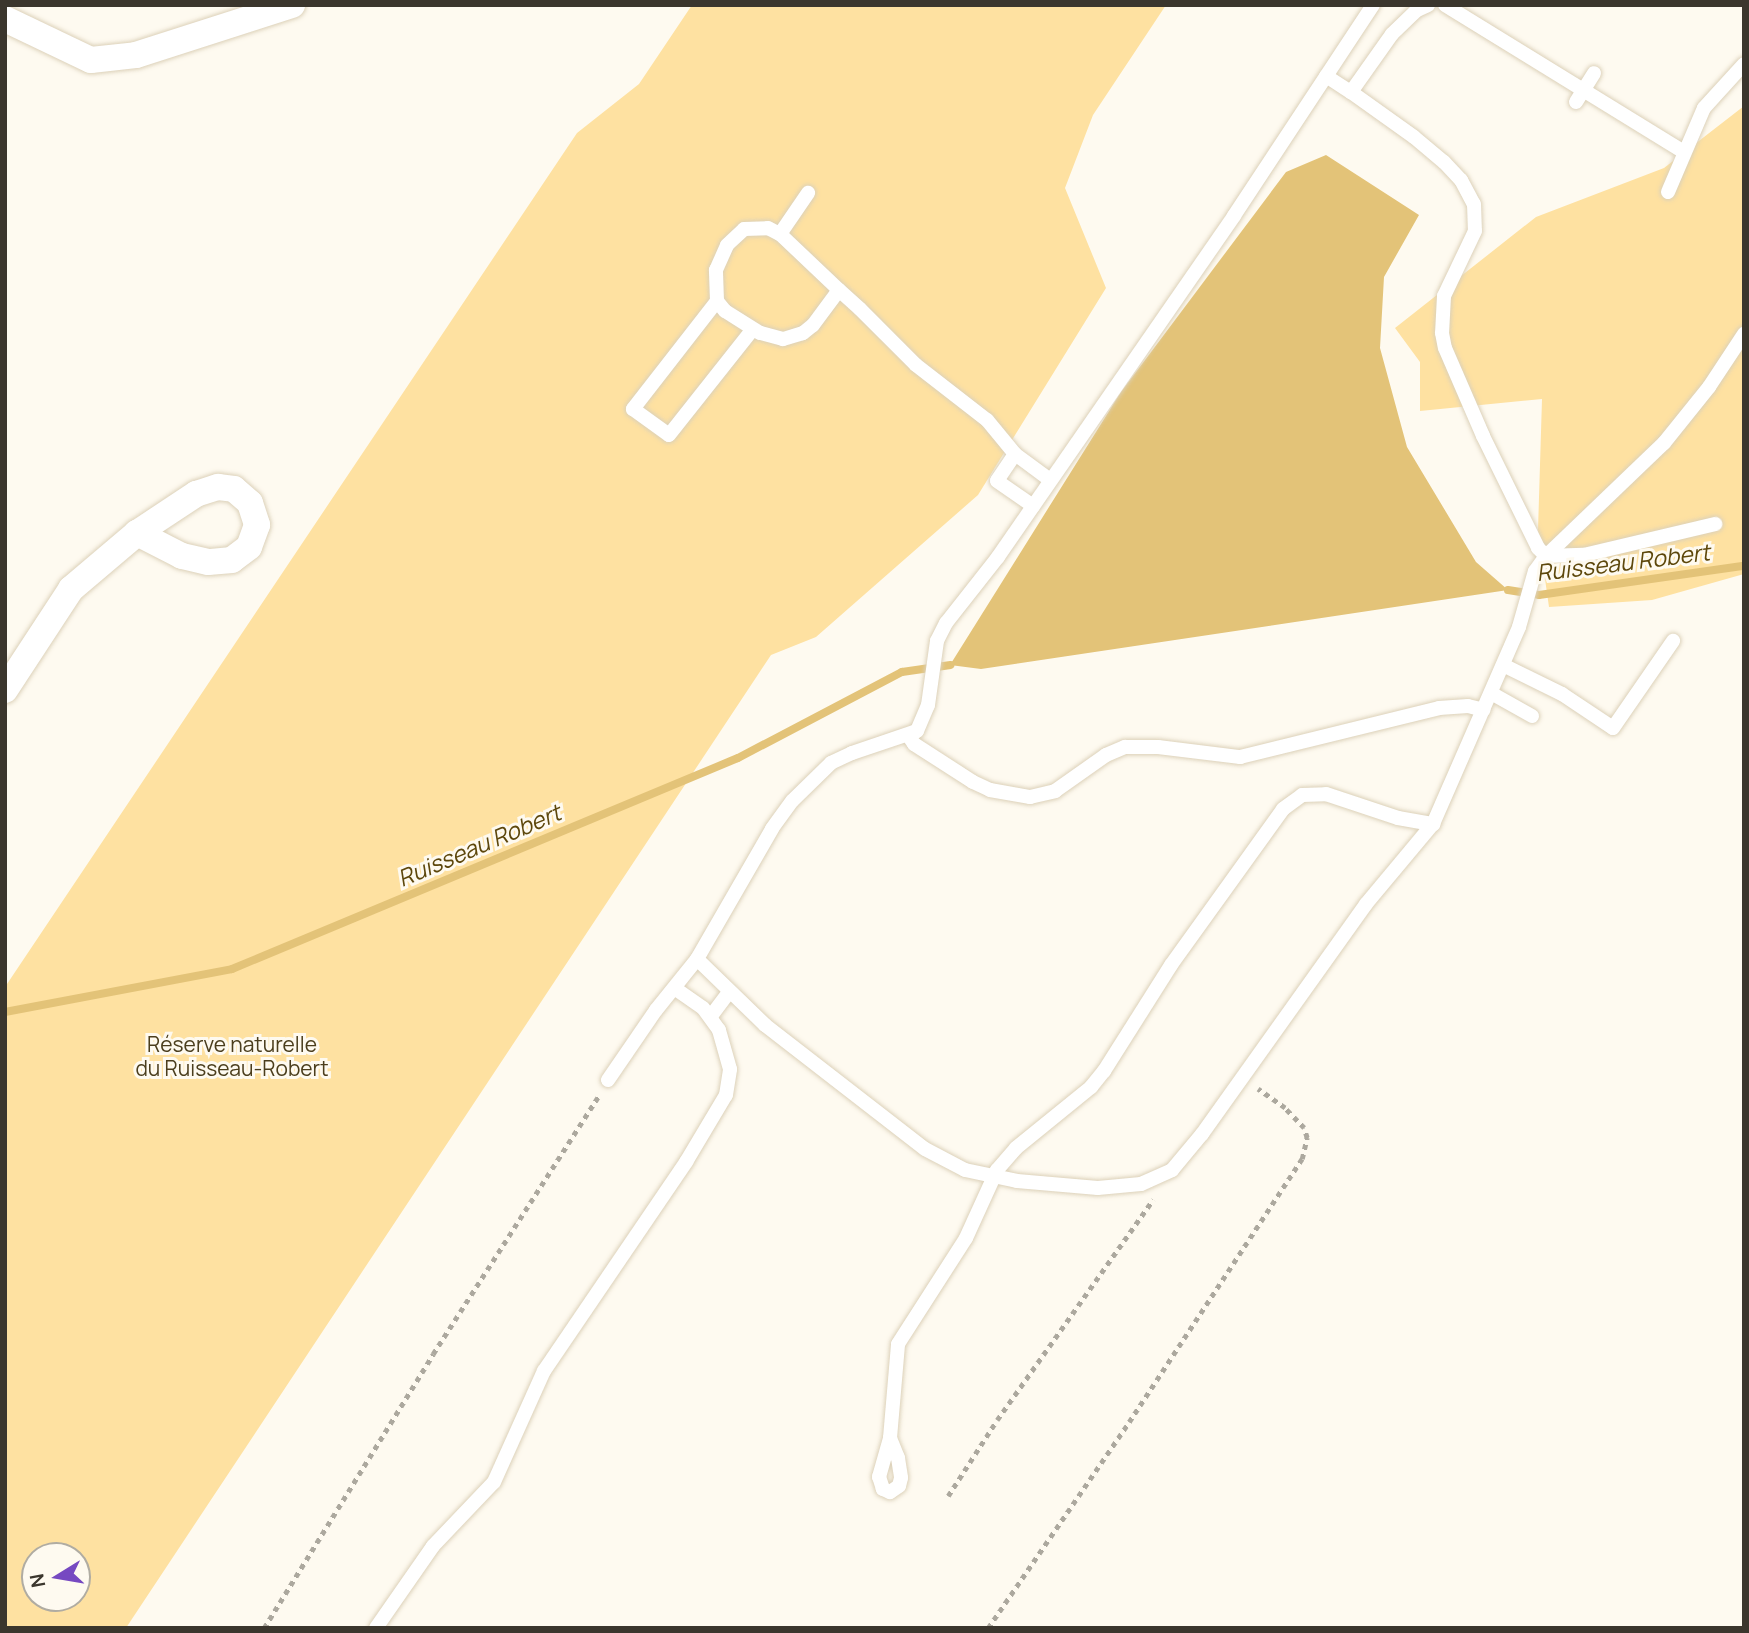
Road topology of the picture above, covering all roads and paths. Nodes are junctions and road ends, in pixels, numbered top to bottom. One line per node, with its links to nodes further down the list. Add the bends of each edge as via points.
1 (292, 5): 5 (street, via 136,55 91,60)
2 (1373, 5): 8 (lane)
3 (1428, 5): 10 (lane, via 1392,34)
4 (1445, 5): 9 (lane)
5 (5, 19)
6 (1744, 64): 12 (lane, via 1704,108)
7 (1594, 73): 9 (lane)
8 (1326, 76): 10 (lane); 21 (lane)
9 (1584, 89): 11 (lane); 12 (lane)
10 (1351, 92): 25 (lane, via 1444,162 1471,198 1475,231 1441,312 1445,348 1529,535)
11 (1576, 102)
12 (1684, 152): 13 (lane)
13 (1668, 192)
14 (808, 193): 15 (lane)
15 (780, 234): 16 (lane); 17 (lane, via 755,226 735,235 716,270)
16 (839, 289): 18 (lane, via 803,333 783,339); 20 (lane, via 916,365 987,420)
17 (717, 301): 18 (lane); 18 (lane, via 633,409 669,435)
18 (753, 329)
19 (1744, 334): 25 (lane, via 1664,443)
20 (1014, 454): 21 (lane); 22 (lane, via 998,481)
21 (1050, 480): 22 (lane)
22 (1033, 506): 32 (lane, via 946,623 935,654 923,722)
23 (1716, 524): 25 (lane, via 1584,555)
24 (137, 533): 28 (street, via 71,589)
25 (1546, 556): 27 (lane, via 1531,579)
26 (1673, 641): 27 (lane, via 1613,728)
27 (1503, 665): 29 (lane)
28 (5, 690)
29 (1492, 693): 30 (lane); 31 (lane)
30 (1485, 710): 32 (lane, via 1439,708 1240,757 1125,747 1055,791 1030,797 973,782 914,744); 33 (lane)
31 (1532, 716)
32 (908, 735): 34 (lane, via 831,763 808,783 772,829)
33 (1433, 824): 38 (lane, via 1366,904); 40 (lane, via 1398,818 1326,794 1293,799 1171,965 1104,1071 1016,1148)
34 (697, 959): 35 (lane); 36 (lane)
35 (674, 988): 37 (lane); 39 (lane)
36 (730, 991): 37 (lane); 40 (lane, via 765,1025 925,1149 946,1162)
37 (711, 1016): 45 (lane, via 724,1041 730,1069 726,1095 712,1121 555,1352 530,1397 494,1482 433,1545)
38 (1242, 1078): 41 (lane, via 1185,1156); 46 (path, via 1285,1108 1304,1128 1307,1138 1302,1158)
39 (608, 1080): 44 (path)
40 (993, 1176): 41 (lane, via 1098,1188 1122,1188); 42 (lane, via 966,1238 898,1344)
41 (1156, 1179): 43 (path, via 1156,1194 1150,1204 996,1420)
42 (890, 1438)
43 (948, 1496)
44 (264, 1628)
45 (376, 1628)
46 (988, 1628)

